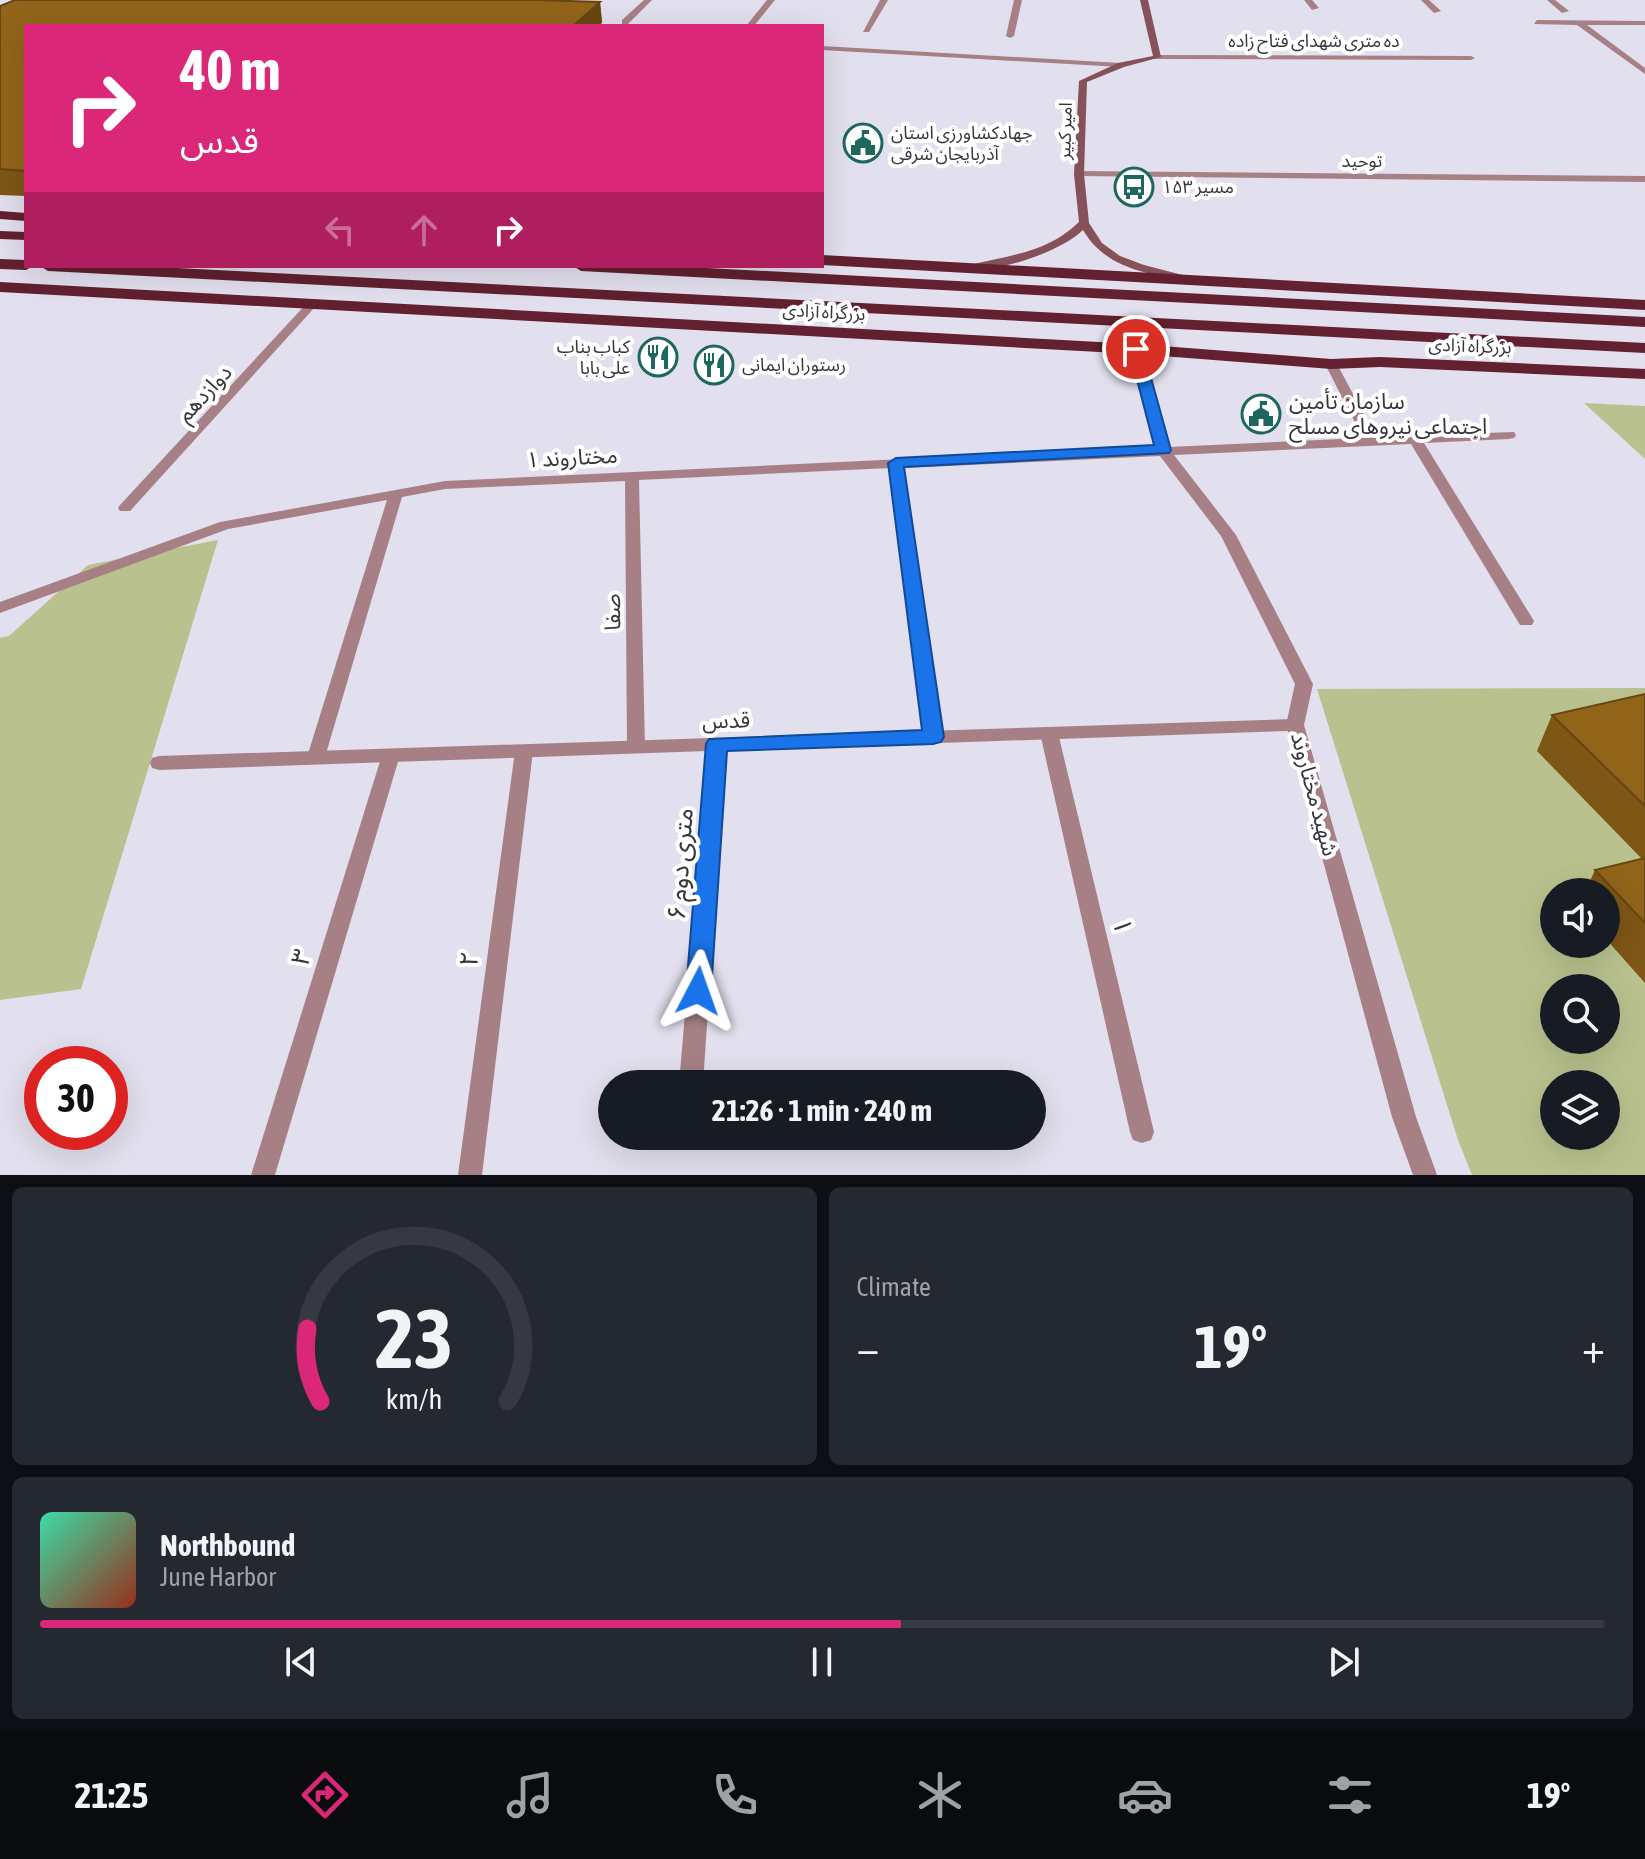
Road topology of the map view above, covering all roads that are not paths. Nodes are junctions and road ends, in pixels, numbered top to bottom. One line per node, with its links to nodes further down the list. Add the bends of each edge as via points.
1 (648, 0): 12 (street)
2 (771, 0): 16 (street)
3 (884, 0): 17 (street)
4 (1018, 0): 18 (street)
5 (1144, 0): 20 (main road)
6 (1308, 0): 9 (street)
7 (1425, 0): 10 (street)
8 (1551, 0): 11 (street)
9 (1315, 8)
10 (1437, 11)
11 (1565, 11)
12 (625, 22)
13 (1537, 22): 14 (street)
14 (1580, 23): 15 (street); 23 (street)
15 (1645, 23)
16 (752, 24)
17 (866, 30)
18 (1010, 36)
19 (824, 48): 22 (street)
20 (1157, 57): 21 (street, ده متری شهدای فتاح زاده); 22 (main road, امیر کبیر)
21 (1471, 58)
22 (1121, 65): 24 (main road, امیر کبیر, via 1083,81)
23 (1645, 72)
24 (1079, 174): 25 (street, توحید); 28 (main road, امیر کبیر)
25 (1645, 179)
26 (0, 215): 27 (highway)
27 (24, 217)
28 (1084, 223): 36 (main road, via 1043,251); 37 (main road, via 1098,246 1128,263)
29 (0, 235): 30 (highway)
30 (24, 236)
31 (824, 260): 36 (highway)
32 (0, 264): 33 (highway)
33 (24, 265)
34 (87, 268): 45 (highway, بزرگراه آزادی)
35 (618, 268): 43 (highway, بزرگراه آزادی)
36 (968, 268): 37 (highway)
37 (1206, 281): 39 (highway)
38 (0, 287): 41 (highway, بزرگراه آزادی)
39 (1343, 290): 40 (highway); 43 (highway)
40 (1496, 298): 42 (highway); 43 (highway)
41 (312, 304): 47 (highway, بزرگراه آزادی); 59 (street, دوازدهم)
42 (1645, 305)
43 (1440, 312): 44 (highway, بزرگراه آزادی)
44 (1645, 322)
45 (1447, 338): 46 (highway, بزرگراه آزادی); 48 (highway); 50 (highway)
46 (1645, 348)
47 (1136, 349): 49 (highway, بزرگراه آزادی); 55 (street, شهید مختاروند)
48 (1380, 362): 49 (highway, بزرگراه آزادی); 50 (highway, بزرگراه آزادی)
49 (1331, 364): 54 (street)
50 (1578, 370): 51 (highway, بزرگراه آزادی)
51 (1645, 374)
52 (1509, 435): 53 (street, مختاروند ۱)
53 (1415, 439): 54 (street, مختاروند ۱); 61 (street)
54 (1371, 440): 55 (street, مختاروند ۱)
55 (1163, 450): 56 (street, مختاروند ۱); 62 (street, شهید مختاروند, via 1228,535 1304,684)
56 (896, 463): 57 (street, مختاروند ۱); 64 (street)
57 (632, 476): 58 (street, مختاروند ۱, via 445,485); 66 (street, صفا)
58 (396, 494): 60 (street, مختاروند ۱, via 225,525); 69 (street)
59 (125, 508)
60 (0, 608)
61 (1526, 621)
62 (1295, 725): 63 (street, قدس); 75 (street, شهید مختاروند, via 1404,1117)
63 (1049, 733): 64 (street, قدس); 72 (street, ۱)
64 (933, 737): 65 (street, قدس)
65 (717, 744): 66 (street, قدس); 71 (street, ۶ متری دوم)
66 (636, 747): 67 (street, قدس)
67 (524, 751): 68 (street, قدس); 74 (street, ۲)
68 (391, 755): 69 (street, قدس); 73 (street, ۳)
69 (316, 757): 70 (street, قدس)
70 (159, 763)
71 (692, 1070)
72 (1142, 1132)
73 (263, 1175)
74 (470, 1175)
75 (1425, 1175)

